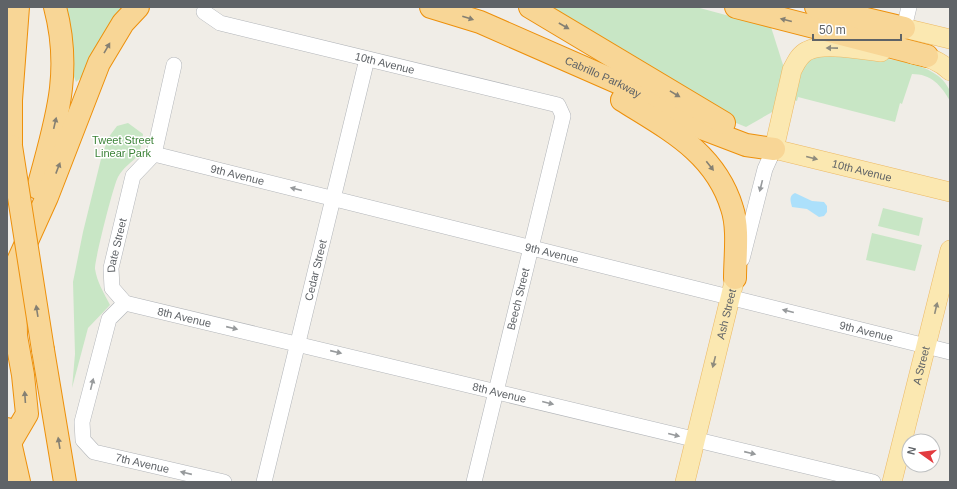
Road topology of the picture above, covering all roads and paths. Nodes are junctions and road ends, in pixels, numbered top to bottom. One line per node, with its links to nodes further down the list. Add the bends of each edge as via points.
1 (18, 7): 34 (highway, one-way to 1, bridge, via 11,146 11,100)
2 (55, 7): 22 (highway, one-way to 2, via 62,82 64,53)
3 (138, 7): 22 (highway, one-way to 3, via 47,197 99,63 124,23)
4 (431, 7): 12 (highway, Cabrillo Parkway, one-way to 12, via 480,22)
5 (530, 7): 18 (highway, one-way to 18, via 710,116)
6 (736, 7): 13 (highway, one-way to 6)
7 (816, 7): 10 (highway)
8 (909, 7): 10 (street)
9 (204, 12): 14 (street, 10th Avenue, via 220,23)
10 (904, 28): 11 (main road)
11 (950, 39)
12 (542, 49): 18 (highway, Cabrillo Parkway, via 619,83 704,129 746,145); 25 (highway, one-way to 25, via 682,138 699,152 717,175 732,208 735,226)
13 (927, 56): 16 (main road); 18 (main road, one-way to 18, via 833,47 806,51 792,70)
14 (367, 59): 17 (street, 10th Avenue, via 558,105); 21 (street, Cedar Street)
15 (174, 65): 19 (street)
16 (950, 70)
17 (563, 116): 23 (street, Beech Street)
18 (774, 149): 20 (main road, 10th Avenue, one-way to 20); 25 (street, Ash Street, one-way to 25, via 765,169 744,255)
19 (154, 154): 21 (street, 9th Avenue, one-way to 19); 26 (street, Date Street, via 133,176 112,268 112,288)
20 (950, 192)
21 (334, 198): 23 (street, 9th Avenue); 27 (street, Cedar Street)
22 (25, 242): 31 (highway, one-way to 22, via 26,414 24,375 16,336 14,308 15,277)
23 (531, 248): 25 (street, 9th Avenue); 30 (street, Beech Street)
24 (950, 250): 28 (main road, A Street, one-way to 24)
25 (733, 287): 28 (street, 9th Avenue, one-way to 25); 32 (main road, Ash Street, one-way to 32)
26 (126, 303): 27 (street, 8th Avenue, one-way to 27); 35 (street, 7th Avenue, one-way to 26, via 94,452 83,440 82,422 108,319)
27 (298, 344): 30 (street, 8th Avenue, one-way to 30); 36 (street, Cedar Street)
28 (927, 346): 29 (street, 9th Avenue); 40 (main road, A Street)
29 (950, 352)
30 (496, 390): 32 (street, 8th Avenue, one-way to 32); 37 (street, Beech Street)
31 (9, 436): 33 (highway)
32 (695, 440): 38 (main road, Ash Street); 39 (street, 8th Avenue, one-way to 39)
33 (19, 482)
34 (65, 482)
35 (224, 482)
36 (264, 482)
37 (474, 482)
38 (685, 482)
39 (873, 482)
40 (892, 482)

